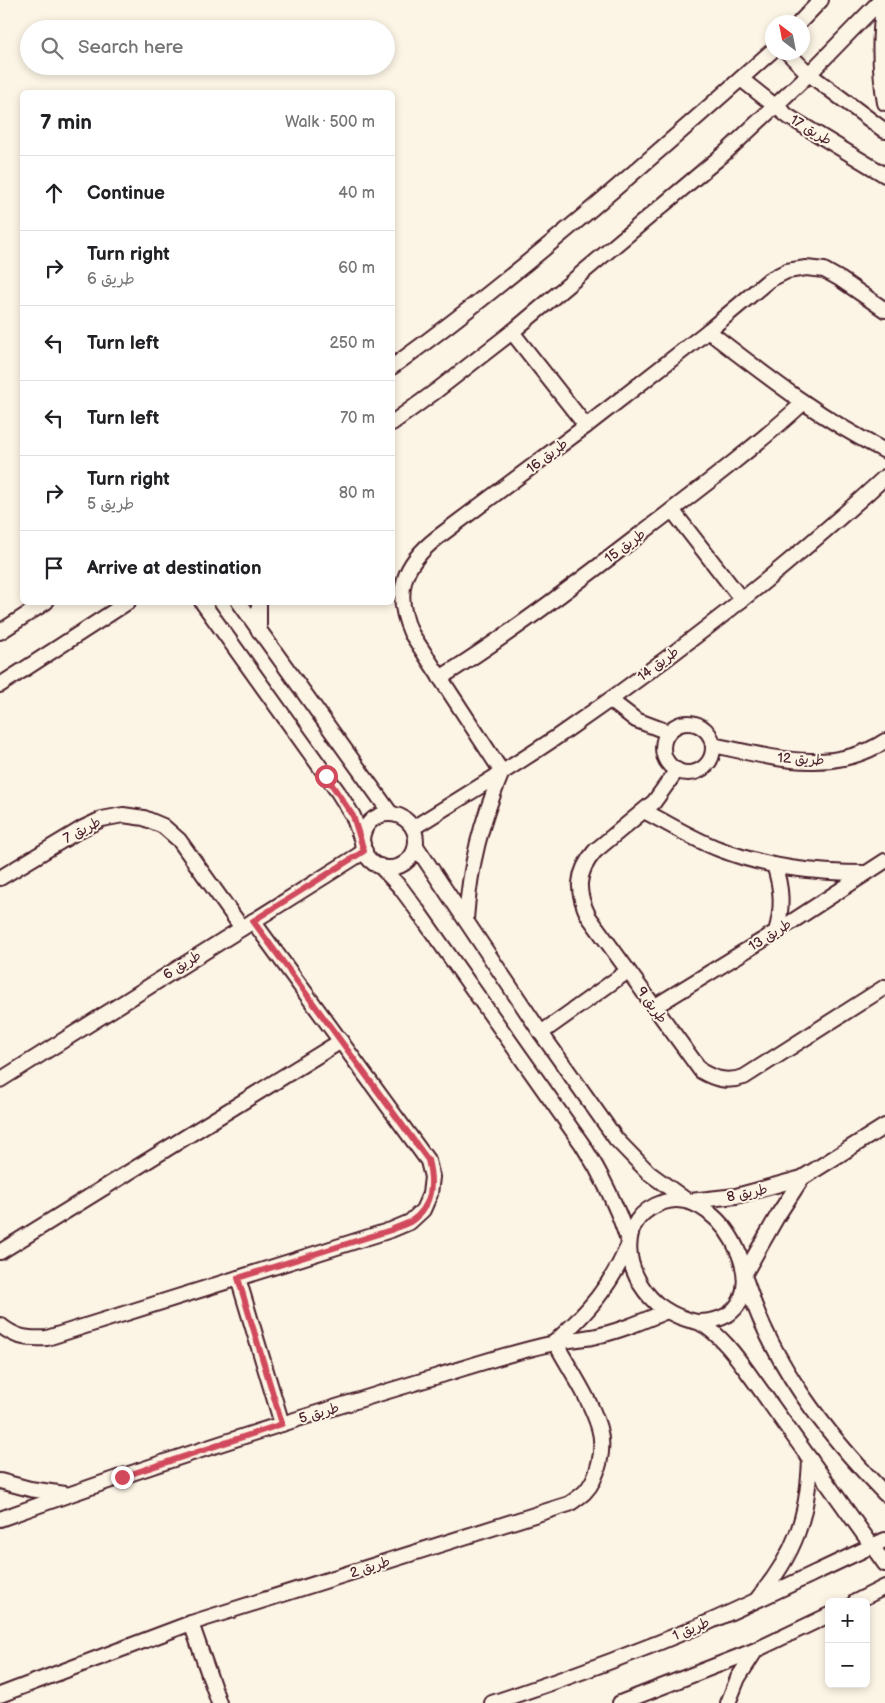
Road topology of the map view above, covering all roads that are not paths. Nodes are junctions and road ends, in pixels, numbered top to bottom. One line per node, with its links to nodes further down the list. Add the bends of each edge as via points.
1 (821, 0): 3 (street)
2 (883, 0): 6 (street); 8 (street, via 879,54)
3 (807, 15)
4 (765, 57): 7 (street)
5 (795, 60): 6 (street)
6 (809, 74): 9 (street); 10 (street)
7 (741, 79): 9 (street, طريق 17); 15 (street, via 480,302)
8 (885, 103)
9 (775, 107): 11 (street, طريق 17); 14 (street, via 676,196)
10 (885, 131)
11 (885, 175)
12 (885, 310): 13 (street, طريق 16, via 824,270 806,268 787,271 770,280)
13 (708, 331): 16 (street); 18 (street, طريق 16)
14 (512, 332): 17 (street); 18 (street)
15 (395, 365)
16 (803, 403): 19 (street); 21 (street, طريق 15, via 752,448)
17 (395, 421)
18 (586, 426): 30 (street, طريق 16, via 427,545 408,570 401,604 404,618)
19 (885, 451)
20 (885, 478): 22 (street, طريق 14)
21 (672, 510): 22 (street); 30 (street, طريق 15, via 512,632)
22 (742, 600): 32 (street, طريق 14)
23 (41, 605): 29 (street)
24 (123, 605): 31 (street)
25 (204, 605): 42 (street, via 338,792 353,816)
26 (241, 605): 28 (street)
27 (259, 605): 28 (street)
28 (259, 631): 39 (street)
29 (0, 632)
30 (440, 678): 37 (street, طريق 16)
31 (0, 685)
32 (610, 700): 33 (street, via 636,720); 37 (street, طريق 14)
33 (668, 732): 35 (street, via 674,726 691,722 706,730); 36 (street, via 664,740 664,758)
34 (885, 741): 35 (street, طريق 12, via 848,758 819,762 790,761)
35 (714, 745): 36 (street, via 706,766 692,773)
36 (677, 770): 38 (street, طريق 9)
37 (502, 772): 40 (street, طريق 14); 48 (street, via 475,851)
38 (644, 811): 45 (street, via 694,838); 51 (street, طريق 9, via 594,851 582,871 580,883 584,906)
39 (391, 814): 40 (street, via 404,818); 42 (street, via 372,820 364,831)
40 (413, 828): 41 (street)
41 (416, 846): 44 (street, via 410,858 400,866); 48 (street)
42 (364, 847): 44 (street, via 368,857); 49 (street, طريق 6)
43 (885, 861): 46 (street, طريق 13)
44 (380, 866): 60 (street, via 417,910 582,1144 610,1194)
45 (774, 866): 46 (street); 50 (street, via 782,905)
46 (866, 873): 50 (street, طريق 13)
47 (0, 878): 49 (street, طريق 7, via 102,819 122,815 144,818 163,826 179,840)
48 (466, 919): 54 (street)
49 (248, 924): 55 (street, طريق 7); 56 (street, طريق 6)
50 (776, 932): 53 (street, طريق 13)
51 (628, 971): 53 (street, طريق 9); 54 (street)
52 (885, 987): 53 (street, طريق 9, via 744,1077 733,1080 711,1077 701,1071)
53 (654, 1008)
54 (541, 1033): 59 (street, via 616,1139 649,1173)
55 (341, 1041): 61 (street); 63 (street, طريق 7, via 428,1160 432,1177 430,1194 423,1210 410,1222)
56 (0, 1080)
57 (885, 1126): 58 (street, طريق 8)
58 (802, 1178): 59 (street, طريق 8, via 736,1196); 62 (street, طريق 8)
59 (688, 1201): 60 (street, via 666,1201 652,1206 633,1226); 62 (street, via 716,1219 726,1231)
60 (628, 1243): 64 (street, via 640,1283); 67 (street, طريق 5, via 610,1282)
61 (0, 1252)
62 (745, 1276): 65 (street, via 745,1290 733,1310 713,1322); 71 (street, via 766,1332 799,1390 849,1457)
63 (238, 1278): 66 (street, طريق 7, via 47,1338 28,1339 10,1333); 68 (street)
64 (667, 1311): 65 (street); 67 (street, طريق 5, via 631,1326)
65 (700, 1322): 69 (street, via 729,1348)
66 (0, 1325)
67 (555, 1342): 68 (street, طريق 5); 80 (street, طريق 2, via 599,1430 601,1453 596,1475 585,1492 568,1504)
68 (282, 1424): 72 (street, طريق 5)
69 (810, 1459): 74 (street); 78 (street, via 805,1511 797,1536 772,1581)
70 (0, 1481): 72 (street)
71 (885, 1494)
72 (68, 1495): 73 (street, طريق 5)
73 (0, 1519)
74 (879, 1543): 75 (street); 78 (street, طريق 1)
75 (885, 1564)
76 (885, 1587): 77 (street)
77 (863, 1598)
78 (755, 1601): 84 (street, طريق 1, via 612,1661)
79 (825, 1617): 81 (street)
80 (192, 1623): 82 (street, طريق 2); 83 (street)
81 (756, 1650): 85 (street); 86 (street, via 738,1678)
82 (0, 1695)
83 (219, 1703)
84 (492, 1703)
85 (620, 1703)
86 (728, 1703)

